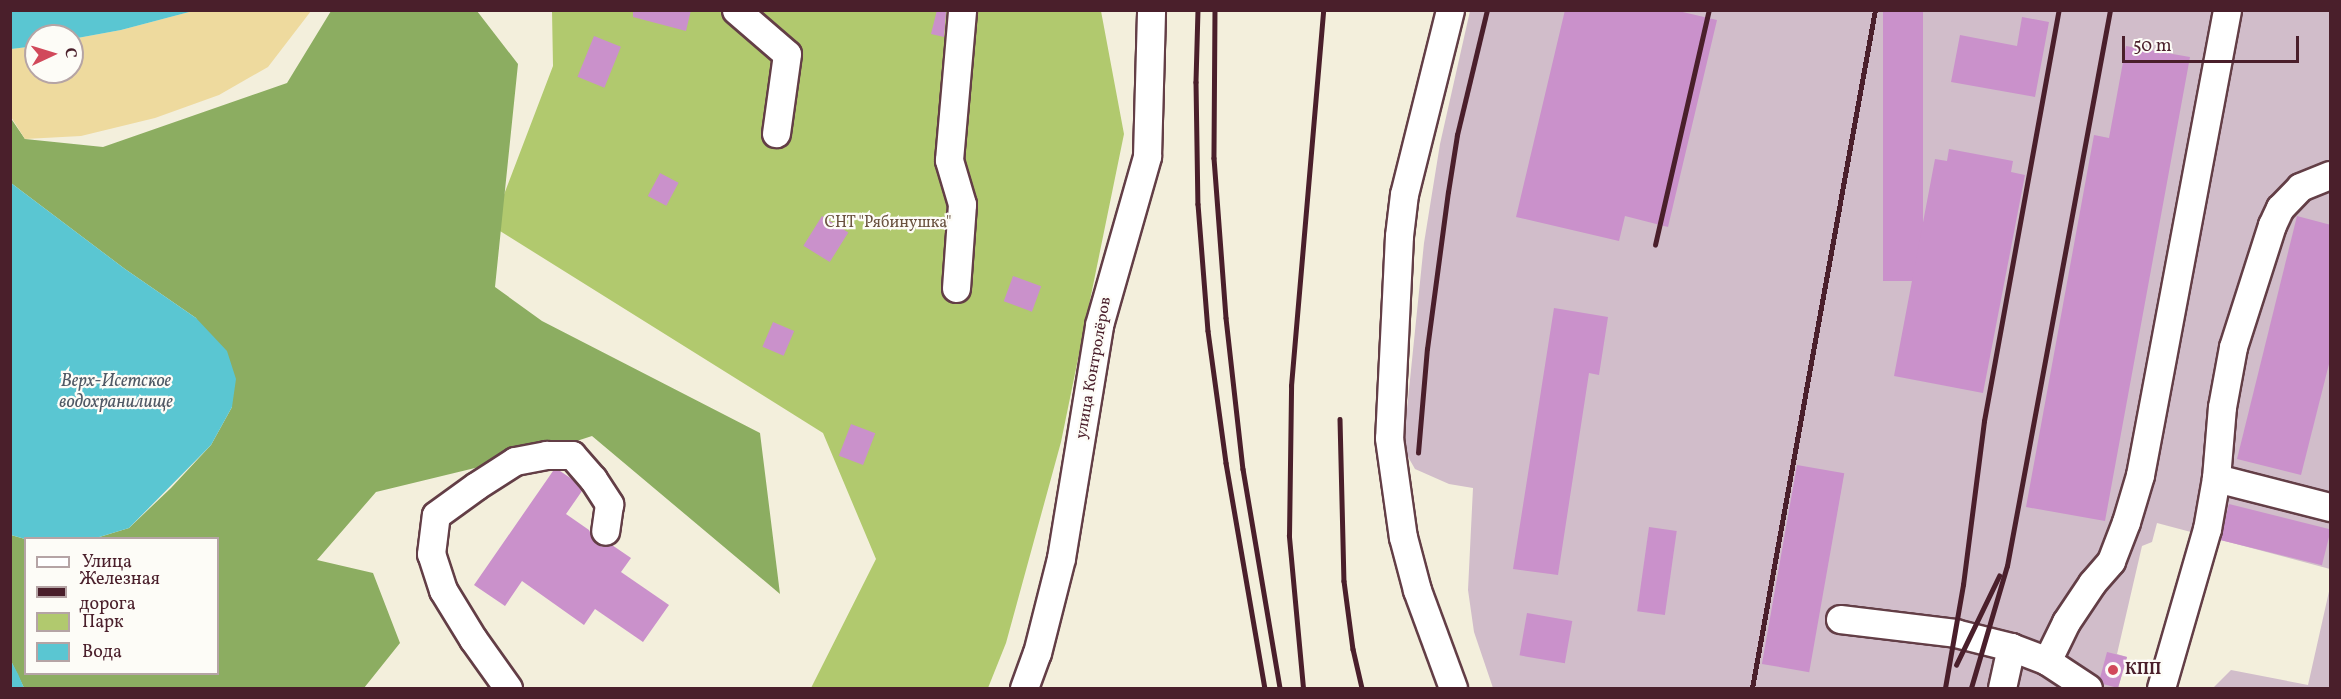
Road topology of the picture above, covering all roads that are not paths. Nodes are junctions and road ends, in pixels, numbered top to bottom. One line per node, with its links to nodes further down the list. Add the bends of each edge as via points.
1 (736, 10): 6 (street, via 787,54)
2 (962, 10): 8 (street, via 949,160 962,204)
3 (1151, 10): 16 (street, улица Контролёров, via 1147,156 1099,325 1062,558)
4 (1450, 10): 17 (street, via 1404,194 1389,438 1403,537)
5 (2227, 10): 14 (street, via 2140,475 2111,561 2066,622)
6 (776, 133)
7 (2331, 175): 9 (street, via 2300,187 2280,208 2272,225 2233,347 2222,406)
8 (956, 288)
9 (2216, 478): 10 (street); 20 (street, via 2207,529)
10 (2331, 507)
11 (605, 531): 15 (street, via 609,504 572,456 546,455 515,461 436,515 432,554 444,590)
12 (1840, 619): 13 (street, via 1955,633)
13 (2011, 646): 14 (street); 18 (street)
14 (2047, 661): 19 (street)
15 (508, 688)
16 (1024, 688)
17 (1453, 688)
18 (2002, 688)
19 (2088, 688)
20 (2162, 688)

